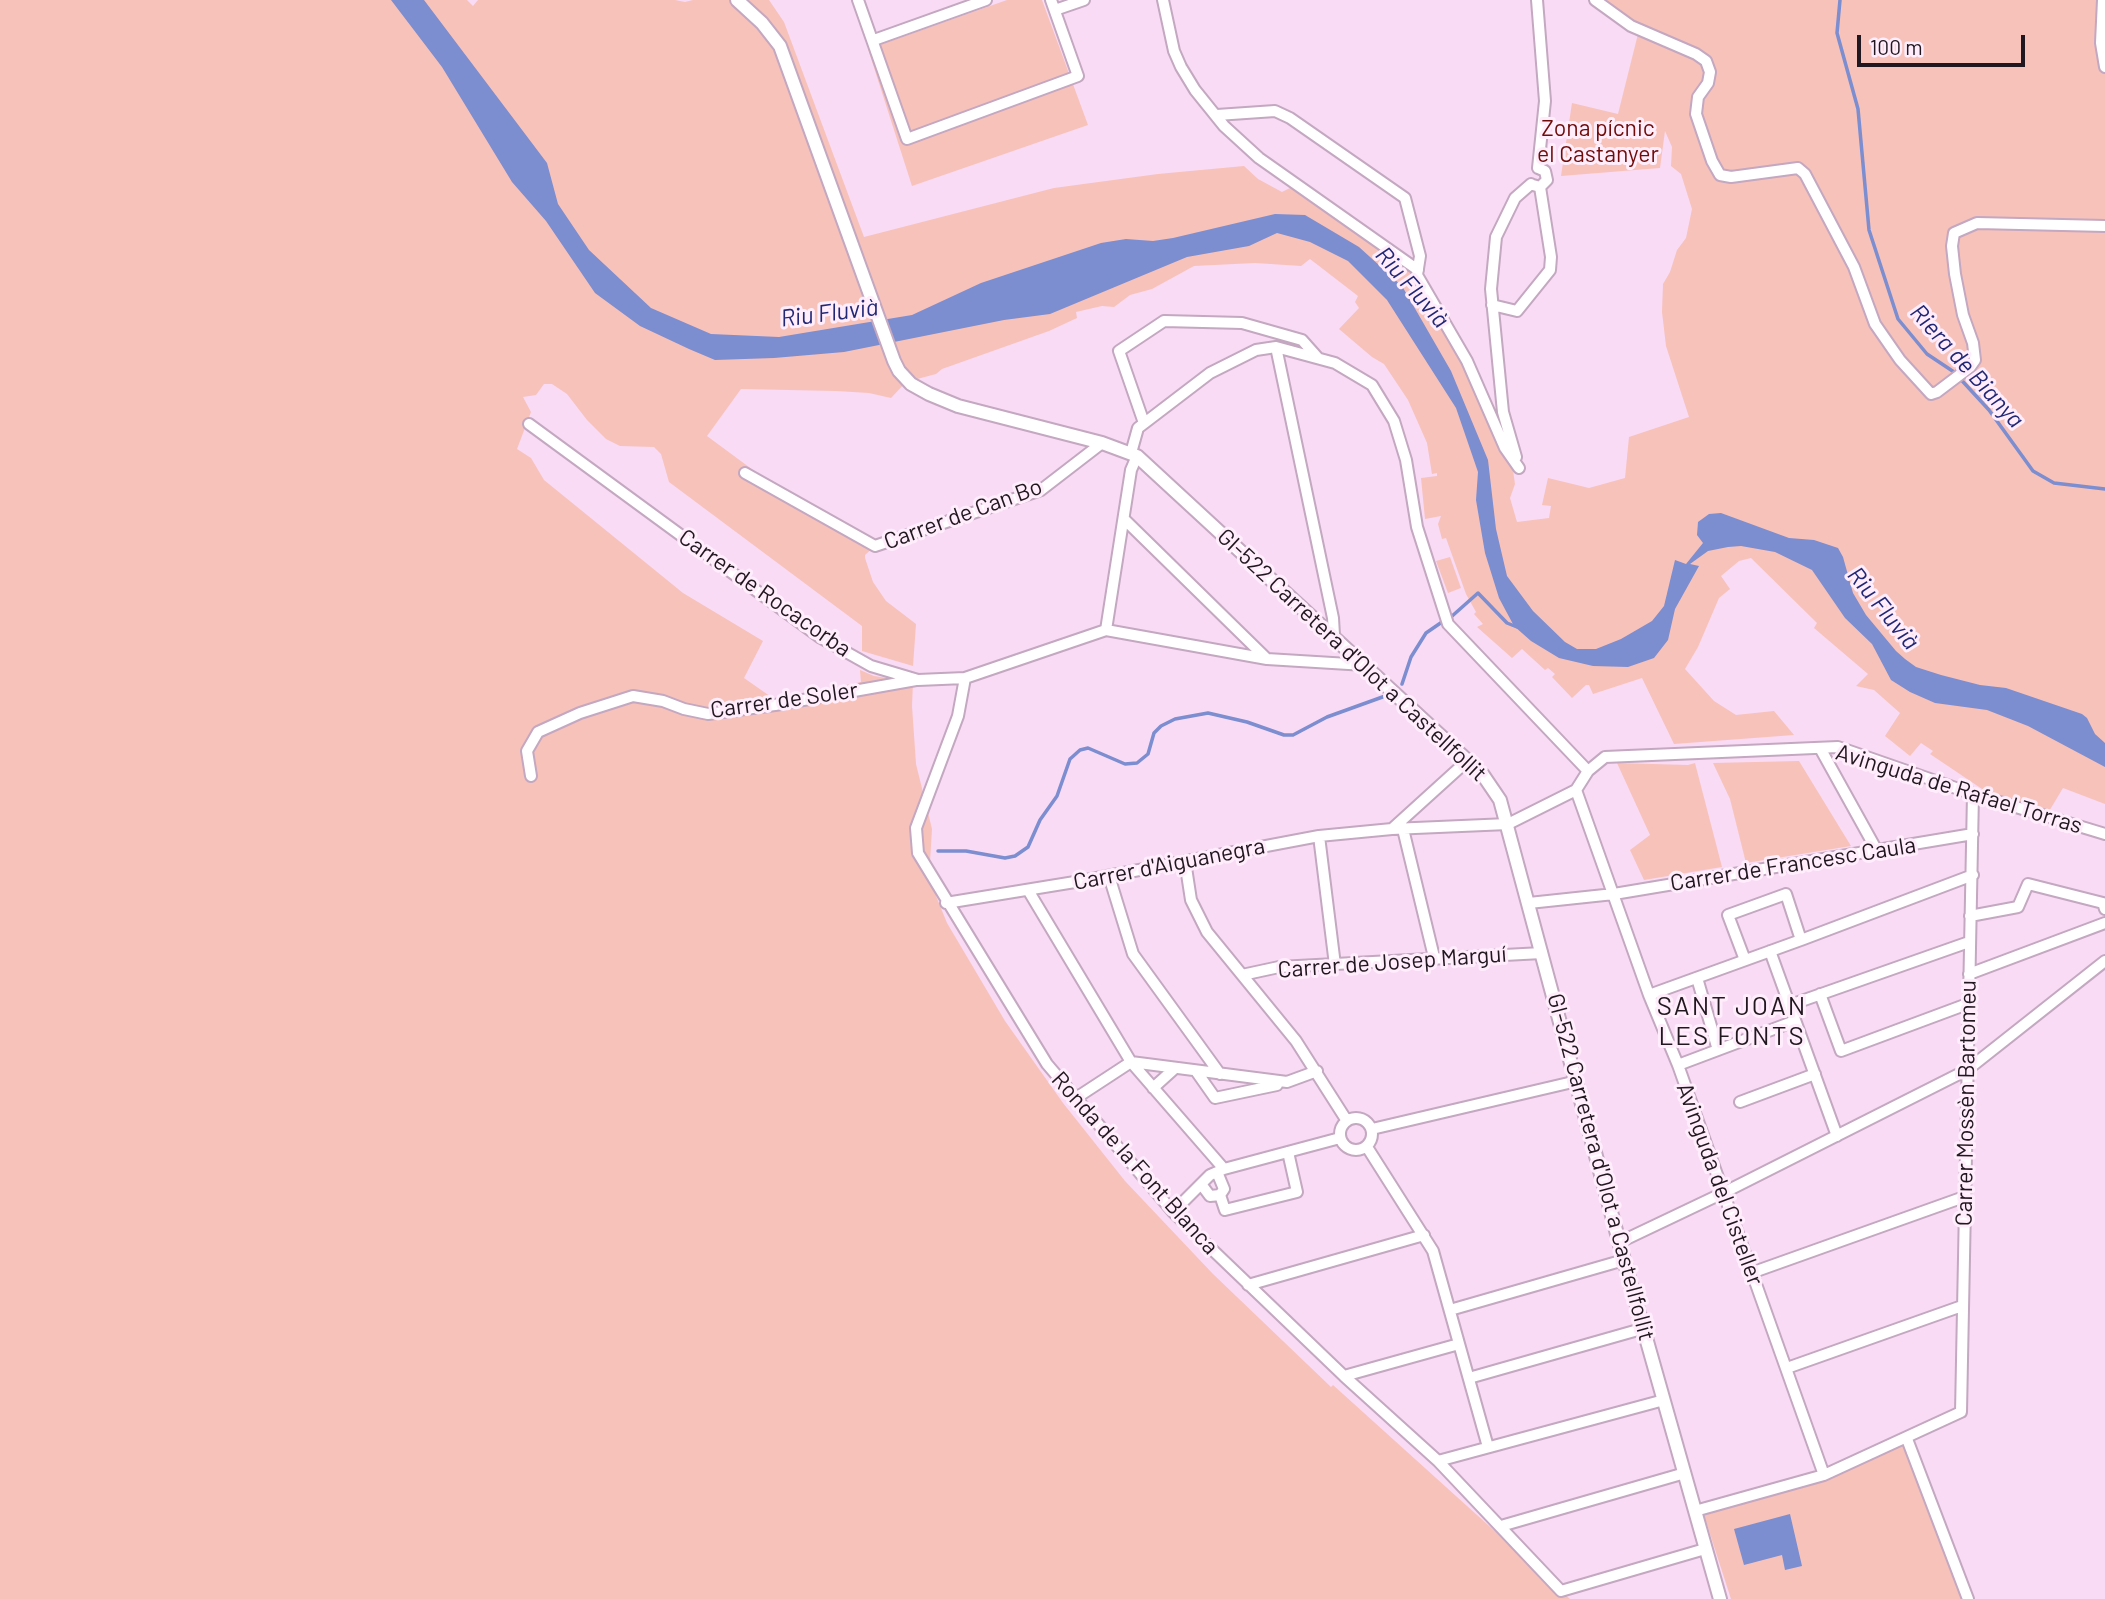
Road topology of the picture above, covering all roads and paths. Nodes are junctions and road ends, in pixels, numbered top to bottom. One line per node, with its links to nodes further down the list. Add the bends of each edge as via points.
1 (727, 0): 9 (street, GI-522 Carretera d'Olot a Castellfollit)
2 (858, 0): 12 (street)
3 (986, 0): 10 (street)
4 (1084, 0): 11 (street)
5 (1163, 0): 14 (street, via 1181,67)
6 (1537, 0): 15 (street, via 1545,101 1538,168 1529,175)
7 (1595, 0): 16 (street, via 1631,26 1706,61 1708,83 1698,97 1696,114 1720,174 1731,177 1798,168 1805,174 1854,267 1875,324 1931,394 1975,360 1955,274 1954,233 1977,223)
8 (2103, 0): 13 (street)
9 (739, 3): 23 (street, GI-522 Carretera d'Olot a Castellfollit, via 773,36 784,55 899,371 918,389 958,406)
10 (956, 5): 12 (street)
11 (1053, 5): 12 (street, via 1078,76 907,139)
12 (874, 40)
13 (2105, 67)
14 (1217, 115): 17 (street, via 1259,158); 17 (street, via 1275,111 1405,198 1420,256)
15 (1535, 185): 18 (street, via 1515,198 1496,237); 18 (street, via 1550,270 1517,311)
16 (2105, 226)
17 (1418, 270): 18 (street, via 1519,468 1503,412)
18 (1492, 305)
19 (1276, 347): 20 (street); 22 (street, via 1256,351 1210,373); 28 (street)
20 (1318, 358): 22 (street, via 1302,340 1242,323 1164,321 1119,351); 35 (street, via 1372,385 1394,421 1406,460 1416,527 1448,624)
21 (529, 424): 32 (street, Carrer de Rocacorba, via 821,638 871,666)
22 (1144, 424): 24 (street, via 1138,428)
23 (1102, 443): 24 (street, GI-522 Carretera d'Olot a Castellfollit); 25 (street, Carrer de Can Bo, via 1041,490 875,546)
24 (1134, 454): 26 (street); 28 (street, GI-522 Carretera d'Olot a Castellfollit)
25 (745, 473)
26 (1124, 519): 27 (street); 29 (street)
27 (1106, 630): 29 (street); 31 (street, Carrer de Rocacorba)
28 (1334, 635): 30 (street, GI-522 Carretera d'Olot a Castellfollit)
29 (1266, 659): 30 (street)
30 (1364, 665): 34 (street, GI-522 Carretera d'Olot a Castellfollit)
31 (965, 678): 32 (street, Carrer de Rocacorba); 51 (street, Ronda de la Font Blanca, via 958,716 916,828 918,853)
32 (918, 680): 36 (street, Carrer de Soler, via 708,713 633,696 538,732 527,751)
33 (1820, 748): 35 (street, Avinguda de Rafael Torras, via 1605,757); 38 (street, Avinguda de Rafael Torras, via 1838,747); 44 (street)
34 (1467, 761): 39 (street, GI-522 Carretera d'Olot a Castellfollit, via 1500,800); 40 (street)
35 (1588, 771): 37 (street)
36 (531, 775)
37 (1576, 790): 39 (street); 49 (street, Avinguda del Cisteller)
38 (1973, 794): 41 (street, Carrer Mossèn Bartomeu); 42 (street, Avinguda de Rafael Torras)
39 (1508, 824): 40 (street, Carrer d'Aiguanegra); 50 (street, GI-522 Carretera d'Olot a Castellfollit)
40 (1398, 829): 43 (street, Carrer d'Aiguanegra); 59 (street)
41 (1973, 834): 44 (street, Carrer de Francesc Caula); 46 (street, Carrer Mossèn Bartomeu)
42 (2105, 834)
43 (1319, 836): 45 (street, Carrer d'Aiguanegra); 62 (street)
44 (1876, 849): 49 (street, Carrer de Francesc Caula)
45 (1185, 861): 47 (street, Carrer d'Aiguanegra); 64 (street, via 1191,900 1207,932)
46 (1973, 875): 53 (street, Carrer Mossèn Bartomeu); 55 (street)
47 (1109, 876): 48 (street, Carrer d'Aiguanegra); 78 (street, via 1133,954)
48 (1028, 890): 51 (street, Carrer d'Aiguanegra); 72 (street)
49 (1614, 894): 50 (street, Carrer de Francesc Caula); 67 (street, Avinguda del Cisteller)
50 (1529, 902): 58 (street, GI-522 Carretera d'Olot a Castellfollit)
51 (946, 903): 83 (street, Ronda de la Font Blanca, via 1047,1064)
52 (2104, 906): 53 (street, via 2028,884 2018,906)
53 (1970, 916): 56 (street, Carrer Mossèn Bartomeu)
54 (2105, 923): 63 (street)
55 (1801, 940): 57 (street); 60 (street, via 1786,894 1728,915)
56 (1969, 942): 63 (street, Carrer Mossèn Bartomeu); 66 (street)
57 (1770, 951): 60 (street); 69 (street)
58 (1542, 953): 59 (street, Carrer de Josep Marguí); 80 (street, GI-522 Carretera d'Olot a Castellfollit)
59 (1434, 957): 62 (street, Carrer de Josep Marguí)
60 (1745, 960): 65 (street)
61 (2105, 961): 75 (street)
62 (1335, 965): 64 (street, Carrer de Josep Marguí, via 1279,967)
63 (1969, 974): 68 (street, Carrer Mossèn Bartomeu)
64 (1242, 975): 76 (street)
65 (1697, 978): 67 (street); 71 (street)
66 (1820, 994): 68 (street, via 1841,1051); 69 (street)
67 (1649, 995): 73 (street, Avinguda del Cisteller)
68 (1970, 1003): 75 (street, Carrer Mossèn Bartomeu)
69 (1790, 1005): 70 (street)
70 (1796, 1021): 71 (street); 79 (street)
71 (1718, 1050): 73 (street)
72 (1131, 1062): 74 (street); 82 (street); 83 (street)
73 (1678, 1065): 93 (street, Avinguda del Cisteller)
74 (1174, 1069): 77 (street); 82 (street)
75 (1968, 1070): 87 (street); 95 (street, Carrer Mossèn Bartomeu)
76 (1317, 1071): 81 (street); 85 (street)
77 (1196, 1072): 78 (street); 81 (street, via 1215,1098)
78 (1220, 1074): 81 (street)
79 (1815, 1074): 84 (street); 87 (street)
80 (1577, 1081): 86 (street); 98 (street, GI-522 Carretera d'Olot a Castellfollit)
81 (1287, 1083)
82 (1153, 1087): 91 (street)
83 (1076, 1098): 96 (street, Ronda de la Font Blanca)
84 (1740, 1102)
85 (1348, 1121): 86 (street, via 1366,1121); 88 (street)
86 (1372, 1129): 89 (street)
87 (1837, 1136): 93 (street)
88 (1340, 1138): 89 (street, via 1346,1147); 90 (street)
89 (1367, 1147): 97 (street)
90 (1289, 1152): 91 (street); 94 (street, via 1297,1192 1225,1209)
91 (1220, 1171): 92 (street); 94 (street, via 1224,1189)
92 (1201, 1184): 94 (street, via 1210,1196); 96 (street)
93 (1723, 1193): 98 (street); 100 (street, Avinguda del Cisteller)
94 (1220, 1195)
95 (1964, 1197): 100 (street); 102 (street, Carrer Mossèn Bartomeu)
96 (1173, 1212): 101 (street, Ronda de la Font Blanca)
97 (1424, 1235): 101 (street); 103 (street)
98 (1620, 1242): 99 (street, GI-522 Carretera d'Olot a Castellfollit)
99 (1625, 1260): 103 (street); 104 (street, GI-522 Carretera d'Olot a Castellfollit)
100 (1751, 1273): 106 (street, Avinguda del Cisteller)
101 (1248, 1286): 107 (street, Ronda de la Font Blanca)
102 (1962, 1306): 106 (street); 110 (street, Carrer Mossèn Bartomeu, via 1961,1412)
103 (1450, 1310): 105 (street)
104 (1645, 1328): 108 (street); 109 (street, GI-522 Carretera d'Olot a Castellfollit)
105 (1459, 1344): 107 (street); 108 (street)
106 (1787, 1368): 114 (street, Avinguda del Cisteller)
107 (1344, 1376): 112 (street, Ronda de la Font Blanca)
108 (1469, 1378): 111 (street)
109 (1664, 1400): 111 (street); 113 (street, GI-522 Carretera d'Olot a Castellfollit)
110 (1907, 1439): 114 (street); 119 (street)
111 (1488, 1447): 112 (street)
112 (1438, 1461): 116 (street, Ronda de la Font Blanca)
113 (1685, 1473): 115 (street, GI-522 Carretera d'Olot a Castellfollit); 116 (street)
114 (1824, 1475): 115 (street)
115 (1695, 1511): 117 (street, GI-522 Carretera d'Olot a Castellfollit)
116 (1501, 1526): 117 (street, Ronda de la Font Blanca, via 1561,1591)
117 (1705, 1549): 118 (street, GI-522 Carretera d'Olot a Castellfollit)
118 (1720, 1599)
119 (1968, 1599)

